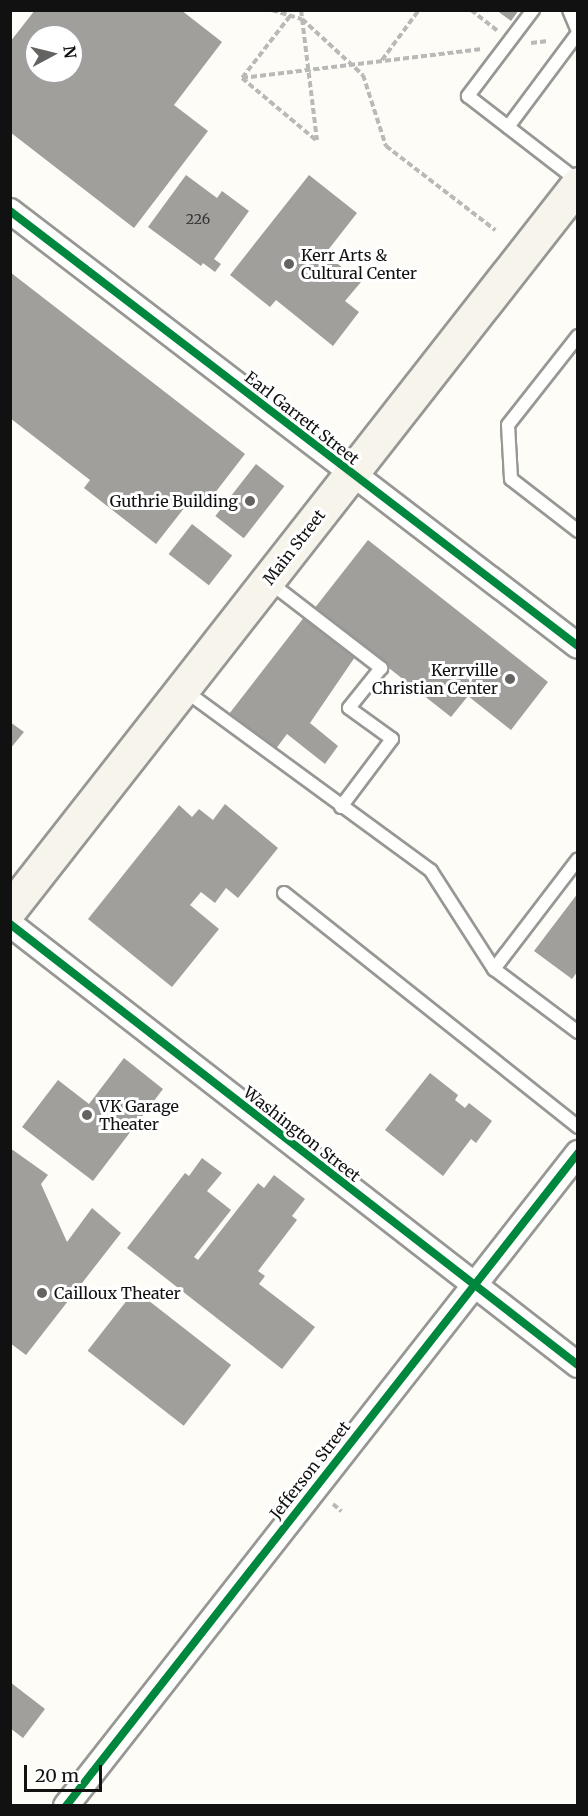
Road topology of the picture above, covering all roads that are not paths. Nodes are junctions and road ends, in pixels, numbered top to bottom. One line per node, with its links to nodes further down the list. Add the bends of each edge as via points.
1 (533, 10): 4 (lane, via 468,96)
2 (569, 10): 3 (lane)
3 (578, 32): 4 (lane)
4 (508, 127): 5 (lane)
5 (578, 183): 8 (main road, Main Street)
6 (10, 211): 8 (street, Earl Garrett Street)
7 (578, 336): 9 (lane, via 508,425 511,479)
8 (351, 473): 10 (main road, Main Street); 11 (street, Earl Garrett Street)
9 (578, 531)
10 (267, 581): 12 (main road, Main Street); 13 (lane, via 381,668 349,708 392,740)
11 (578, 646)
12 (184, 690): 13 (lane); 16 (main road, Main Street)
13 (341, 807): 18 (lane, via 431,871)
14 (578, 859): 18 (lane)
15 (284, 894): 20 (lane)
16 (10, 909)
17 (10, 924): 22 (street, Washington Street)
18 (494, 969): 19 (lane)
19 (578, 1032)
20 (578, 1127)
21 (578, 1153): 22 (street, Jefferson Street)
22 (473, 1284): 23 (street, Washington Street); 24 (street, Jefferson Street)
23 (578, 1365)
24 (66, 1806)

